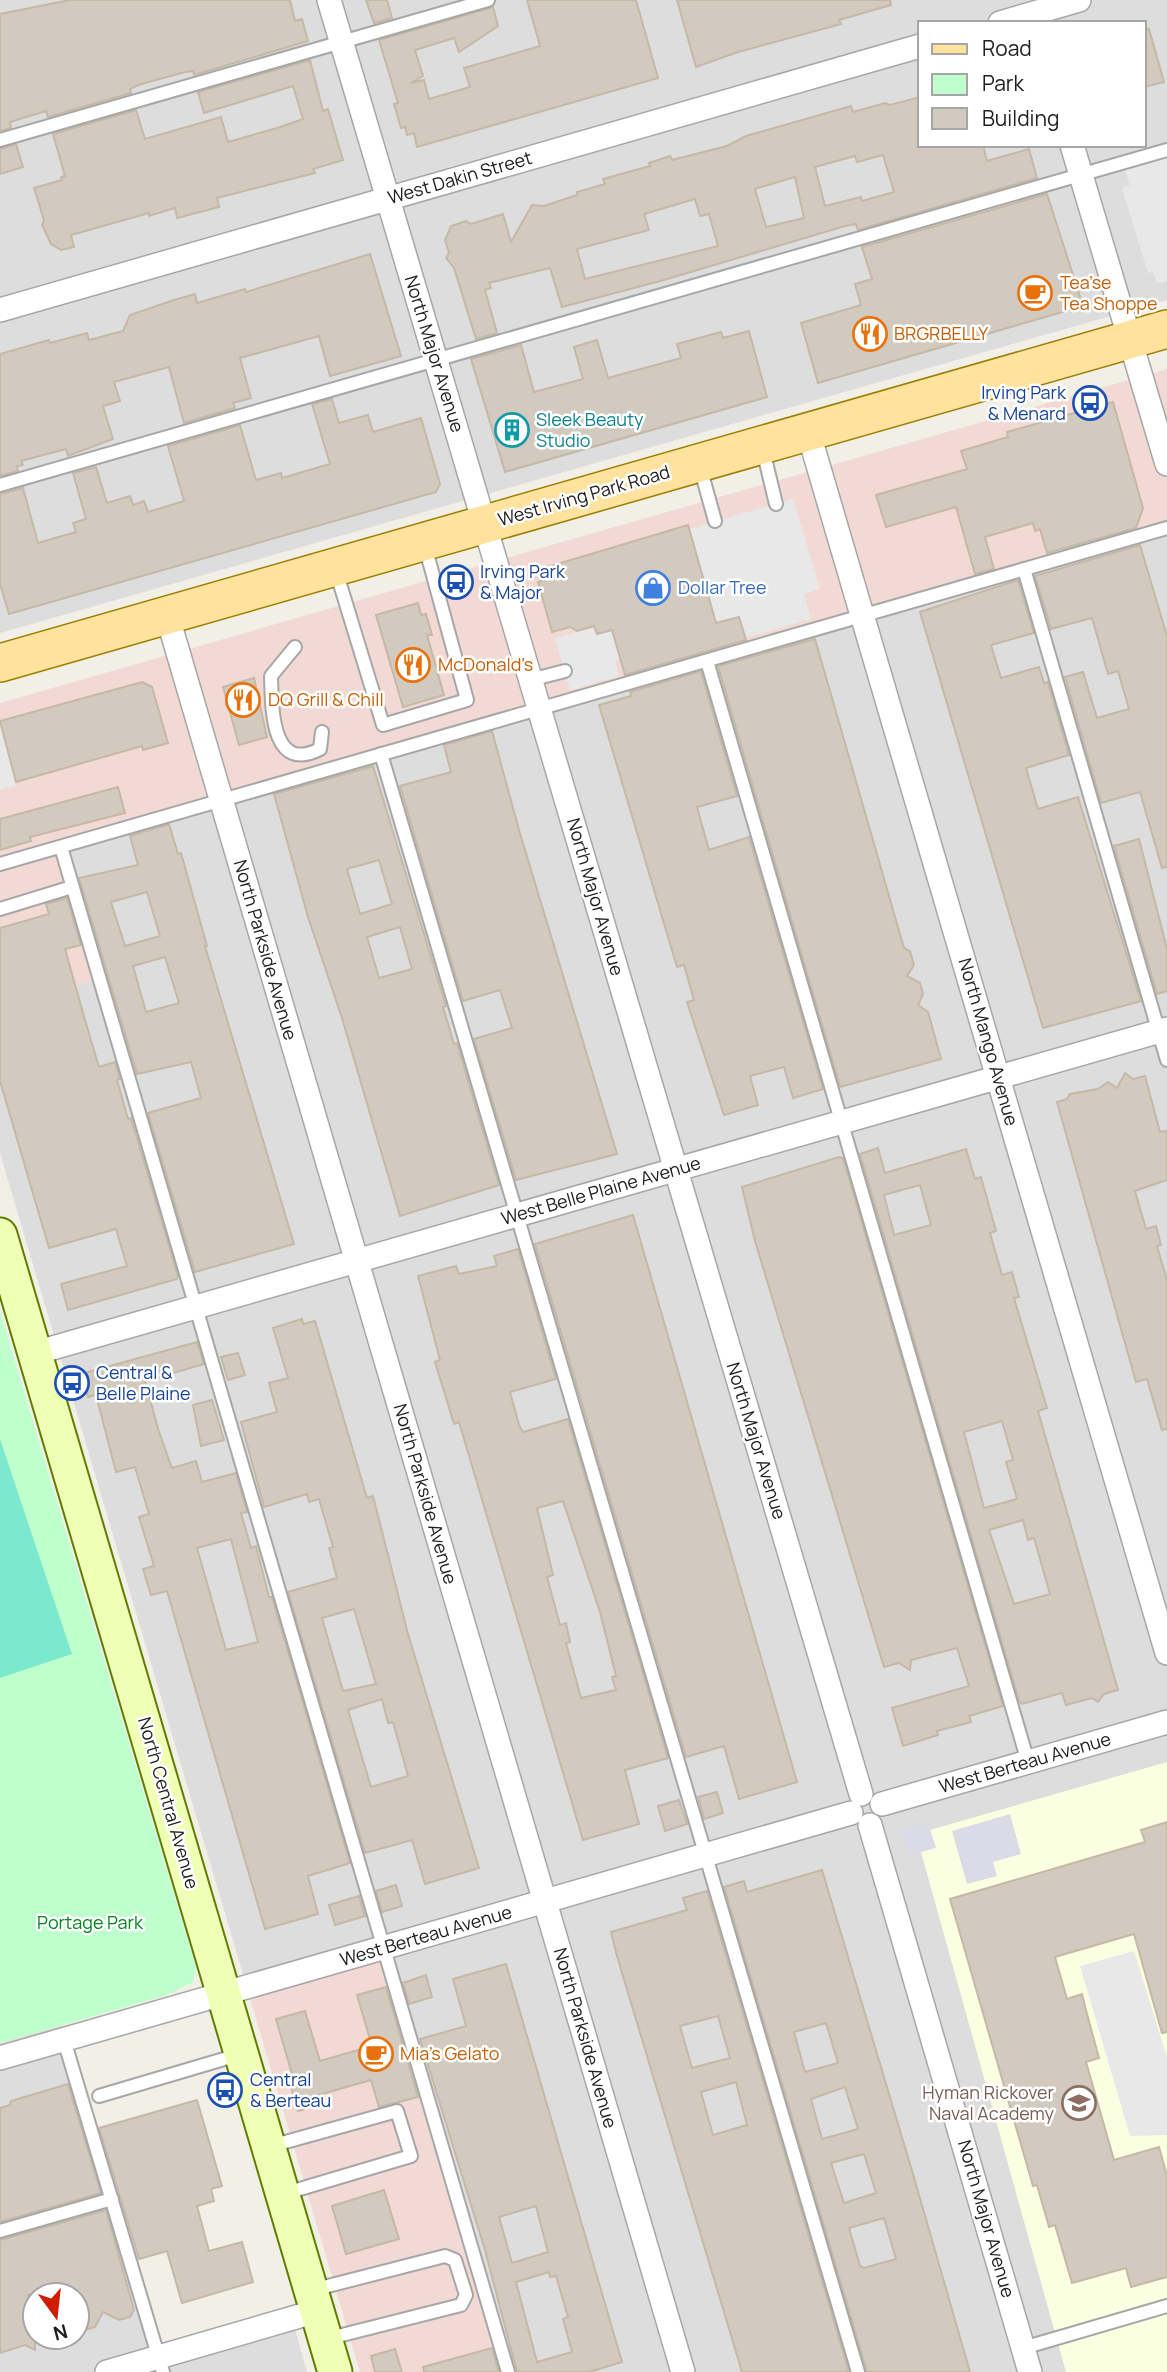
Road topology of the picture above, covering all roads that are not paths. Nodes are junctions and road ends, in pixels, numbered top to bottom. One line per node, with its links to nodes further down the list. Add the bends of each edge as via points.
1 (329, 0): 6 (street, North Major Avenue)
2 (488, 0): 6 (lane)
3 (1079, 0): 4 (street)
4 (1033, 12): 5 (street)
5 (1006, 21)
6 (341, 42): 8 (lane); 12 (street, North Major Avenue)
7 (918, 47): 12 (street, West Dakin Street)
8 (0, 140)
9 (1073, 147): 11 (street)
10 (1167, 150): 11 (lane)
11 (1081, 174): 15 (street); 16 (lane)
12 (387, 199): 13 (street, West Dakin Street); 16 (street, North Major Avenue)
13 (0, 310)
14 (1167, 329): 15 (main road, West Irving Park Road)
15 (1130, 340): 17 (main road, West Irving Park Road); 20 (street)
16 (436, 360): 21 (lane); 24 (street, North Major Avenue)
17 (808, 431): 18 (main road, West Irving Park Road); 30 (street, North Mango Avenue)
18 (762, 445): 19 (main road, West Irving Park Road); 22 (lane)
19 (699, 463): 23 (lane); 24 (main road, West Irving Park Road)
20 (1167, 464)
21 (0, 485)
22 (776, 504)
23 (715, 521)
24 (484, 524): 26 (main road, West Irving Park Road); 35 (street, North Major Avenue)
25 (1167, 527): 28 (lane)
26 (424, 542): 27 (main road, West Irving Park Road); 27 (lane, via 467,700 383,725)
27 (335, 567): 29 (main road, West Irving Park Road)
28 (1024, 569): 30 (lane); 44 (lane)
29 (166, 615): 32 (main road, West Irving Park Road); 39 (street, North Parkside Avenue)
30 (863, 615): 33 (lane); 46 (street, North Mango Avenue)
31 (295, 647): 37 (lane, via 271,676 280,742 292,755 304,757 320,749)
32 (3, 658)
33 (706, 660): 36 (lane); 47 (lane)
34 (565, 671): 35 (lane)
35 (530, 680): 36 (street, North Major Avenue)
36 (539, 708): 38 (lane); 48 (street, North Major Avenue)
37 (322, 732)
38 (381, 754): 39 (lane); 49 (lane)
39 (221, 800): 40 (lane); 51 (street, North Parkside Avenue)
40 (61, 847): 41 (lane); 42 (lane)
41 (0, 864)
42 (72, 887): 43 (lane); 52 (lane)
43 (0, 909)
44 (1163, 1030): 45 (lane); 46 (street, West Belle Plaine Avenue)
45 (1167, 1060)
46 (998, 1077): 47 (street, West Belle Plaine Avenue); 54 (street, North Mango Avenue)
47 (841, 1122): 48 (street, West Belle Plaine Avenue); 56 (lane)
48 (675, 1170): 49 (street, West Belle Plaine Avenue); 57 (street, North Major Avenue)
49 (517, 1215): 51 (street, West Belle Plaine Avenue); 60 (lane)
50 (0, 1235): 53 (main road, North Central Avenue)
51 (356, 1261): 52 (street, West Belle Plaine Avenue); 61 (street, North Parkside Avenue)
52 (196, 1307): 53 (street, West Belle Plaine Avenue); 62 (lane)
53 (35, 1353): 63 (main road, North Central Avenue)
54 (1167, 1653)
55 (1167, 1722): 56 (street, West Berteau Avenue)
56 (1028, 1762): 58 (street, West Berteau Avenue)
57 (856, 1804): 58 (street, via 876,1796); 59 (street, via 860,1824); 60 (street, West Berteau Avenue)
58 (882, 1804): 59 (street, via 882,1815)
59 (870, 1825): 74 (street, North Major Avenue)
60 (706, 1855): 61 (street, West Berteau Avenue); 80 (lane)
61 (545, 1901): 62 (street, West Berteau Avenue); 79 (street, North Parkside Avenue)
62 (384, 1948): 63 (street, West Berteau Avenue); 78 (lane)
63 (224, 1994): 64 (street, West Berteau Avenue); 65 (main road, North Central Avenue)
64 (64, 2040): 66 (street, West Berteau Avenue); 70 (lane)
65 (242, 2054): 67 (lane); 68 (main road, North Central Avenue)
66 (0, 2058)
67 (99, 2096)
68 (269, 2147): 69 (main road, North Central Avenue); 69 (lane, via 397,2111 411,2156)
69 (283, 2194): 73 (main road, North Central Avenue)
70 (112, 2199): 71 (lane); 75 (lane)
71 (0, 2231)
72 (1167, 2306): 74 (lane)
73 (318, 2313): 73 (lane, via 461,2305 466,2295 455,2260 445,2256); 75 (street); 77 (main road, North Central Avenue)
74 (1023, 2348): 81 (street, North Major Avenue)
75 (161, 2365): 76 (street)
76 (107, 2372)
77 (335, 2372)
78 (508, 2372)
79 (684, 2372)
80 (858, 2372)
81 (1030, 2372)

